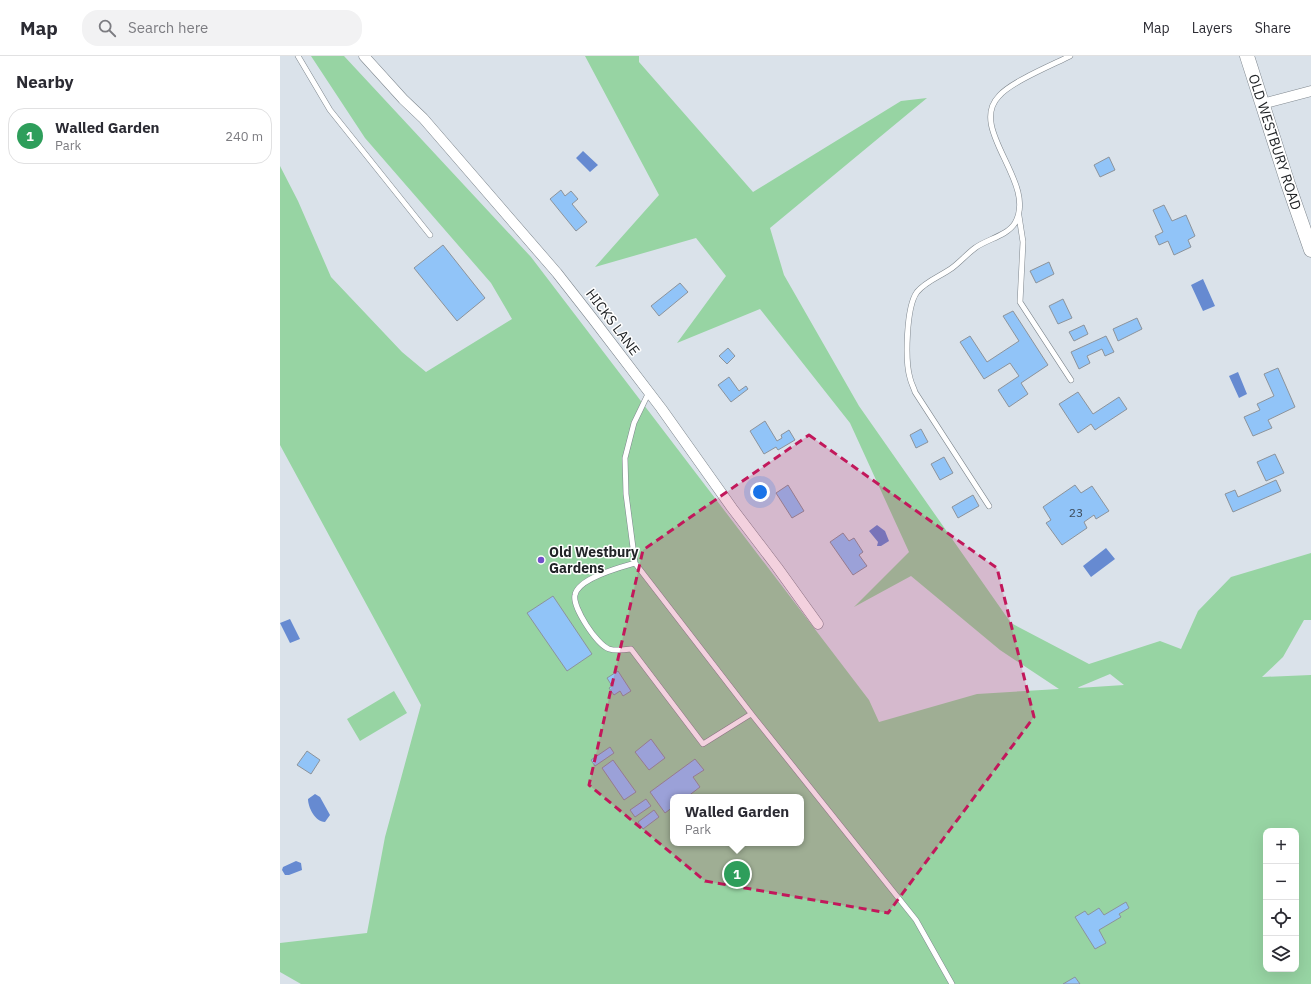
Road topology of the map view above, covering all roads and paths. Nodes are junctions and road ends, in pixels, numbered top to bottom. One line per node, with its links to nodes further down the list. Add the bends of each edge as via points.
1 (298, 56): 8 (lane, via 330,110)
2 (364, 56): 11 (street, HICKS LANE, via 423,118 557,273)
3 (1070, 56): 7 (lane, via 1006,89 992,105 991,126 1015,180)
4 (1247, 56): 6 (street, OLD WESTBURY ROAD)
5 (1311, 91): 6 (street)
6 (1262, 104): 9 (street, OLD WESTBURY ROAD)
7 (1019, 215): 10 (lane, via 1023,242 1020,302); 12 (lane, via 1010,229 975,248 952,268 917,292 911,307 908,361 915,392)
8 (430, 236)
9 (1311, 250)
10 (1070, 380)
11 (649, 392): 13 (lane, via 634,423 626,458 626,494); 14 (street, HICKS LANE)
12 (989, 506)
13 (635, 563): 15 (lane); 15 (lane, via 612,569 581,586 575,594 576,607 600,644 610,650 630,649 703,744)
14 (818, 624)
15 (751, 714): 16 (lane, via 916,920)
16 (952, 984)

